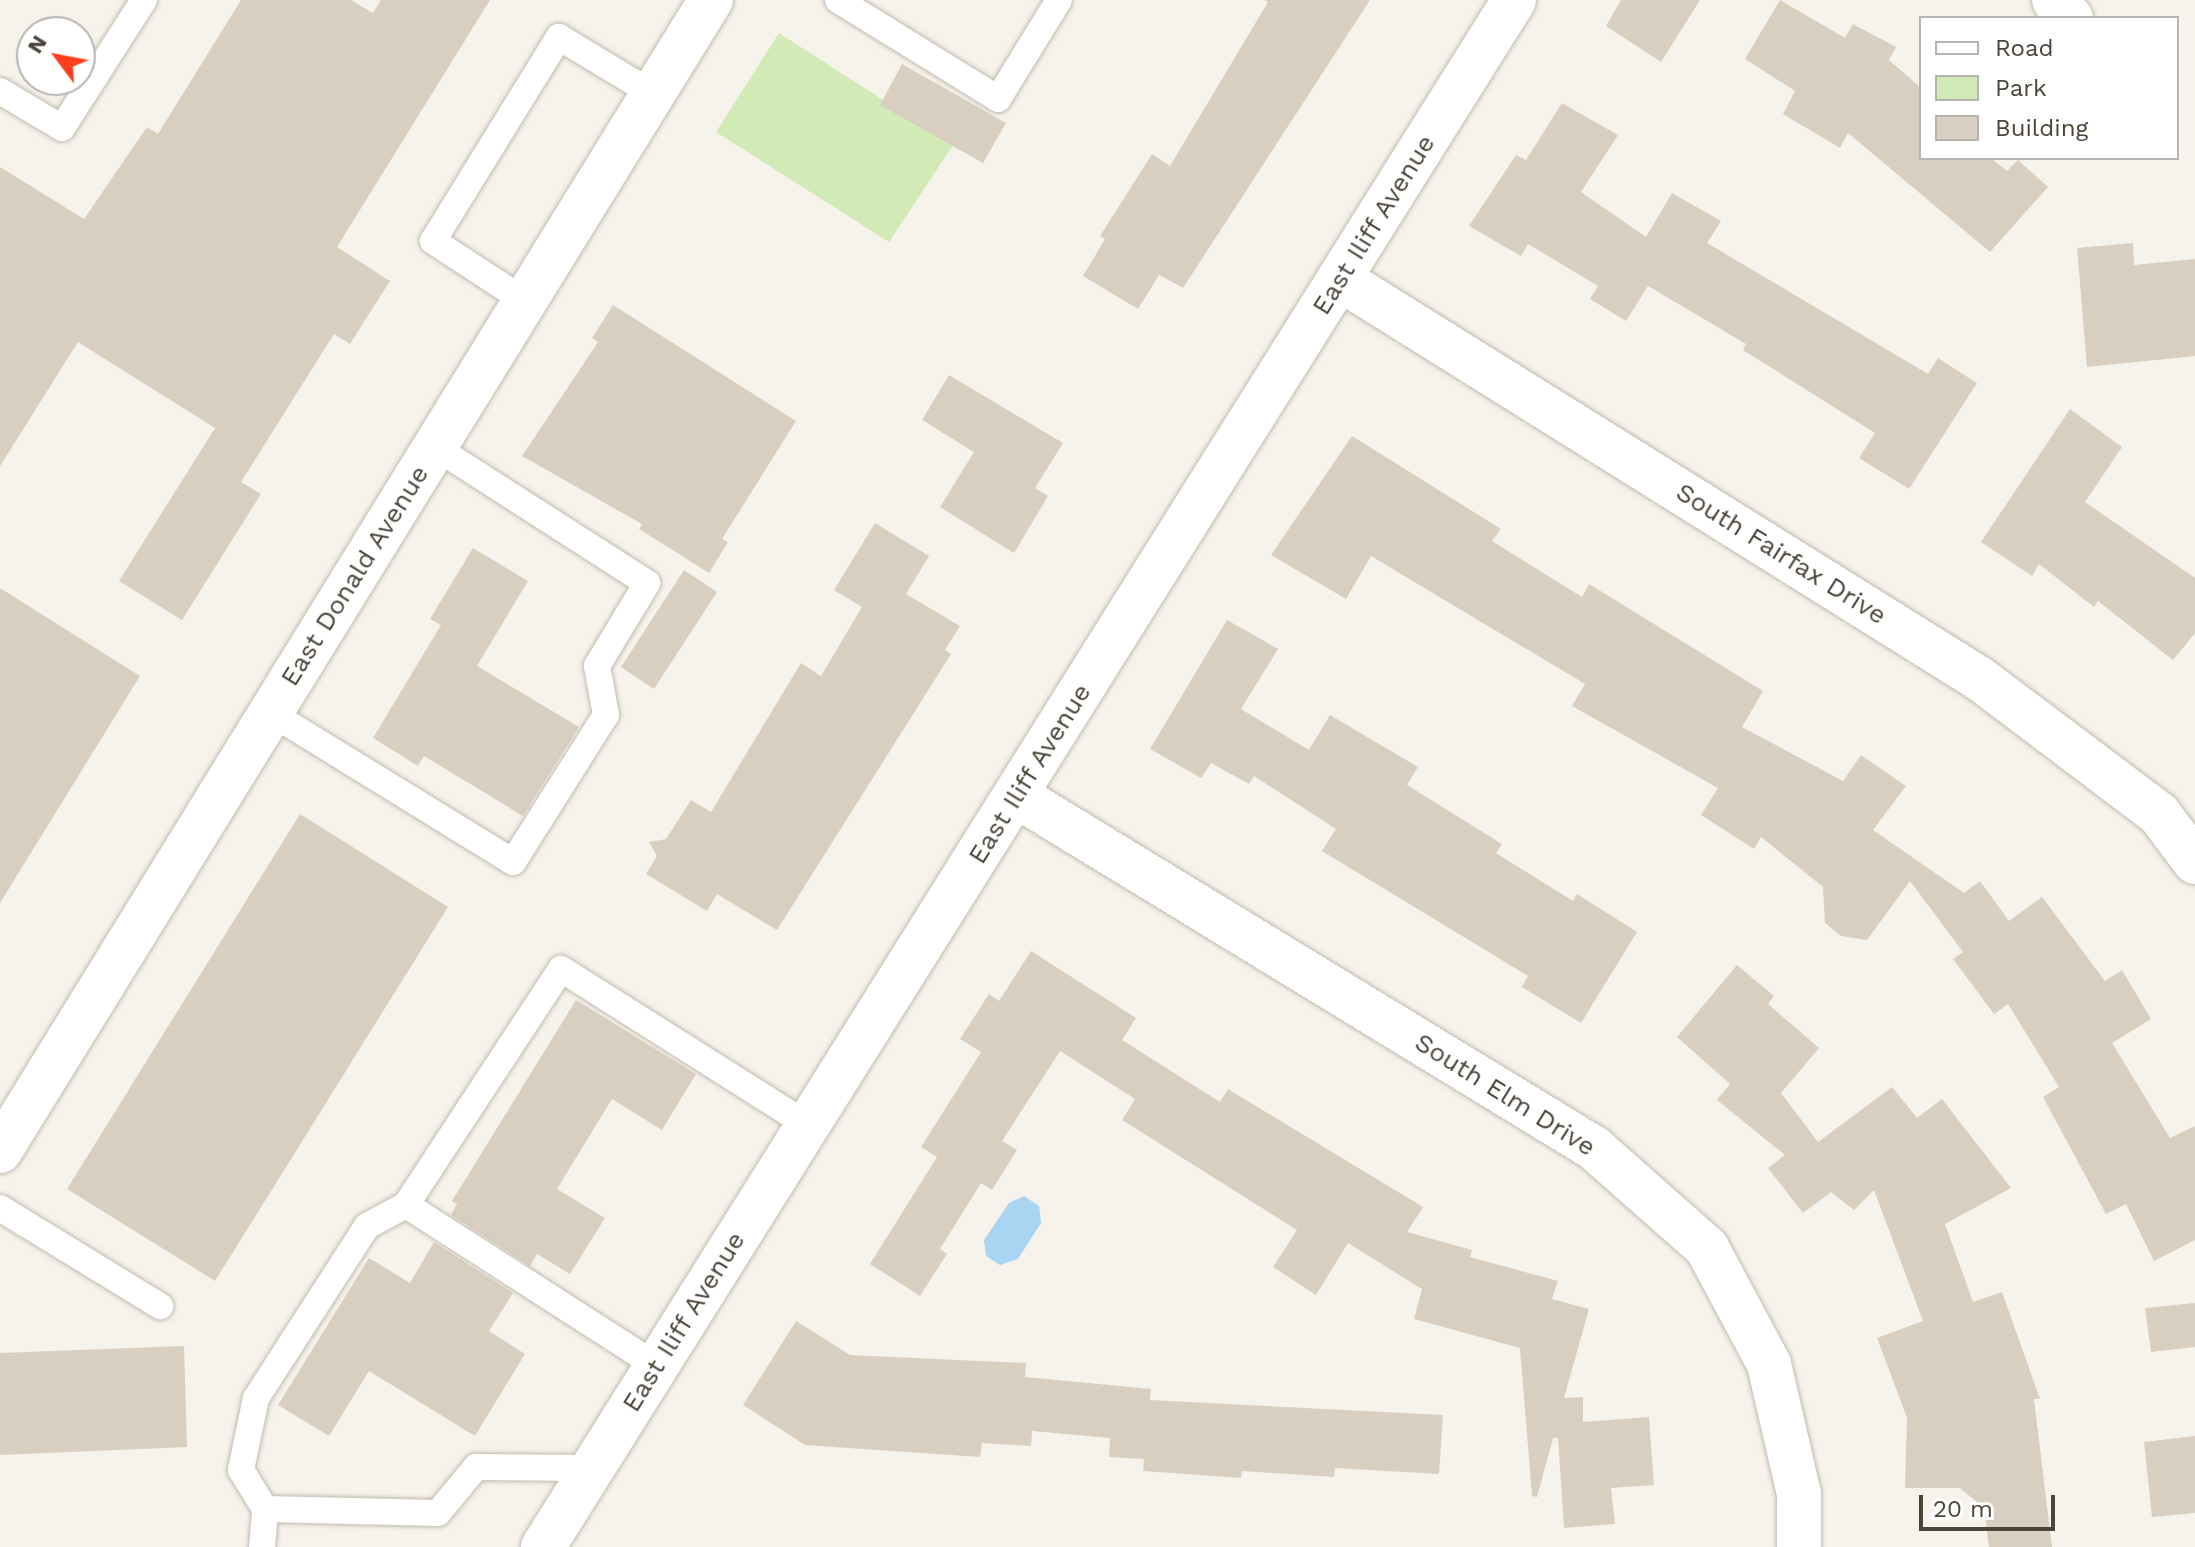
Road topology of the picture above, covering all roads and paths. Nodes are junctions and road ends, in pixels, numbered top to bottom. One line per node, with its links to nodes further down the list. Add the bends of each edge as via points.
1 (144, 0): 8 (lane, via 62,128)
2 (711, 0): 9 (street, East Donald Avenue)
3 (838, 0): 4 (lane, via 998,99)
4 (1059, 0)
5 (1514, 0): 10 (street, East Iliff Avenue)
6 (2054, 0): 7 (street)
7 (2069, 16)
8 (0, 91)
9 (653, 94): 11 (street, East Donald Avenue); 11 (lane, via 559,37 433,241)
10 (1340, 279): 14 (street, East Iliff Avenue); 15 (street, South Fairfax Drive, via 1980,679 2159,814)
11 (525, 301): 12 (street, East Donald Avenue)
12 (435, 447): 13 (street, East Donald Avenue); 13 (lane, via 647,583 597,666 606,715 513,862)
13 (271, 713): 17 (street, East Donald Avenue)
14 (1017, 796): 16 (street, East Iliff Avenue); 26 (street, South Elm Drive, via 1594,1148 1707,1248 1769,1364 1799,1494)
15 (2195, 862)
16 (809, 1126): 18 (lane, via 561,969); 21 (street, East Iliff Avenue)
17 (0, 1151)
18 (406, 1205): 21 (lane); 23 (lane, via 367,1226 256,1398 241,1470)
19 (0, 1208): 20 (lane)
20 (160, 1306)
21 (657, 1366): 22 (street, East Iliff Avenue)
22 (592, 1468): 23 (lane, via 476,1467 438,1513); 25 (street, East Iliff Avenue)
23 (265, 1509): 24 (lane)
24 (262, 1547)
25 (543, 1547)
26 (1799, 1547)

